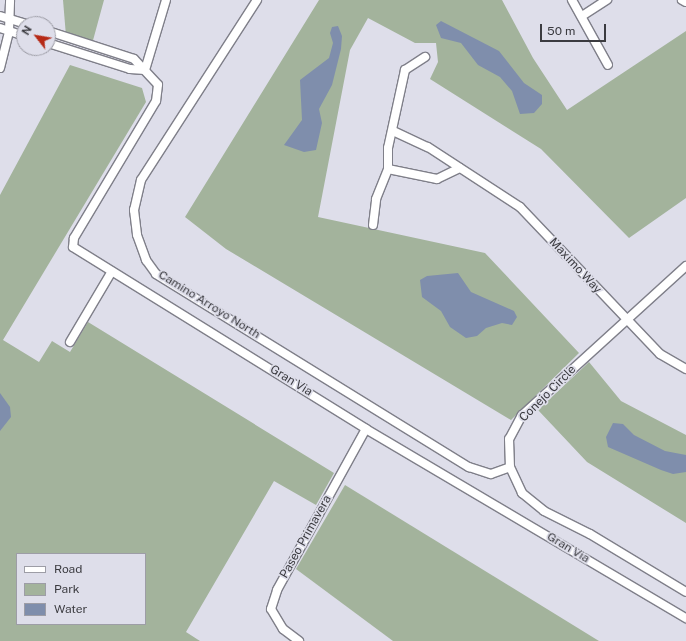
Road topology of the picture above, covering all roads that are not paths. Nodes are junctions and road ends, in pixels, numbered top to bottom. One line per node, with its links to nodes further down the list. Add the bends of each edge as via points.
1 (10, 0): 10 (street)
2 (166, 0): 20 (street)
3 (257, 0): 31 (street, Camino Arroyo North, via 141,180 134,210 137,235 146,260 156,274 469,467 491,474)
4 (572, 0): 9 (street)
5 (606, 0): 9 (street)
6 (682, 0): 7 (street)
7 (686, 2)
8 (0, 16): 10 (street)
9 (582, 16): 18 (street)
10 (10, 19): 11 (street); 13 (street)
11 (16, 21)
12 (0, 28): 13 (street)
13 (10, 31): 14 (street); 19 (street)
14 (16, 33)
15 (56, 34): 20 (street, via 134,59)
16 (56, 46): 20 (street, via 130,69)
17 (425, 57): 21 (street, via 405,70)
18 (608, 65)
19 (0, 68)
20 (145, 70): 26 (street, Gran Via, via 158,85 156,101 74,238 73,247)
21 (393, 131): 22 (street, Maximo Way, via 428,147); 23 (street, via 388,148)
22 (460, 168): 23 (street, via 437,179); 27 (street, Maximo Way, via 520,207)
23 (388, 169): 24 (street, via 376,199)
24 (373, 225)
25 (686, 266): 27 (street, Conejo Circle)
26 (112, 271): 28 (street); 30 (street, Gran Via)
27 (625, 319): 29 (street, Maximo Way, via 660,354); 31 (street, Conejo Circle, via 522,415 509,439)
28 (70, 342)
29 (686, 369)
30 (366, 429): 33 (street, Gran Via); 34 (street, Paseo Primavera, via 277,590 271,609 284,629)
31 (510, 466): 32 (street, Conejo Circle, via 522,493 544,511 590,534)
32 (686, 592)
33 (686, 618)
34 (299, 641)

